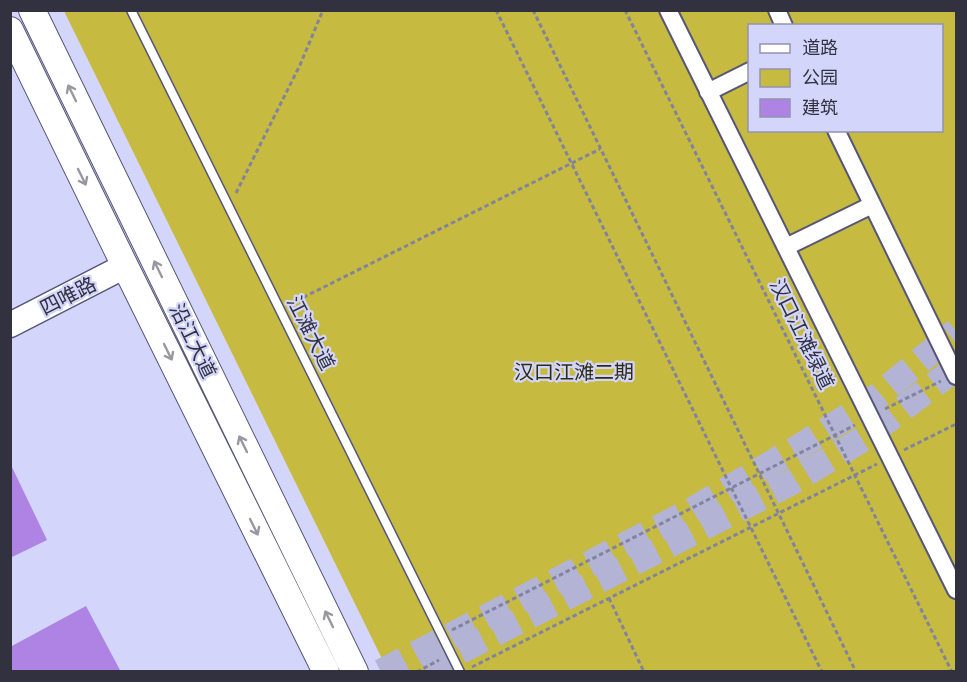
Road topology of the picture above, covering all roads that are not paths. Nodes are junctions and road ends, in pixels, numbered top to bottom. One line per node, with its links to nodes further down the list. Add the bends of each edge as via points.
1 (32, 10): 17 (main road, 沿江大道, one-way to 1)
2 (131, 10): 18 (lane, 江滩大道)
3 (668, 10): 8 (street)
4 (777, 10): 5 (street)
5 (783, 24)
6 (10, 30): 12 (main road, 沿江大道, one-way to 12)
7 (748, 72): 8 (street)
8 (708, 92): 11 (street)
9 (837, 132): 10 (street)
10 (872, 205): 11 (street); 14 (street)
11 (786, 247): 15 (street)
12 (125, 266): 13 (street, 四唯路); 16 (main road, 沿江大道, one-way to 16)
13 (10, 326)
14 (956, 375)
15 (957, 590)
16 (326, 672)
17 (355, 672)
18 (461, 672)

